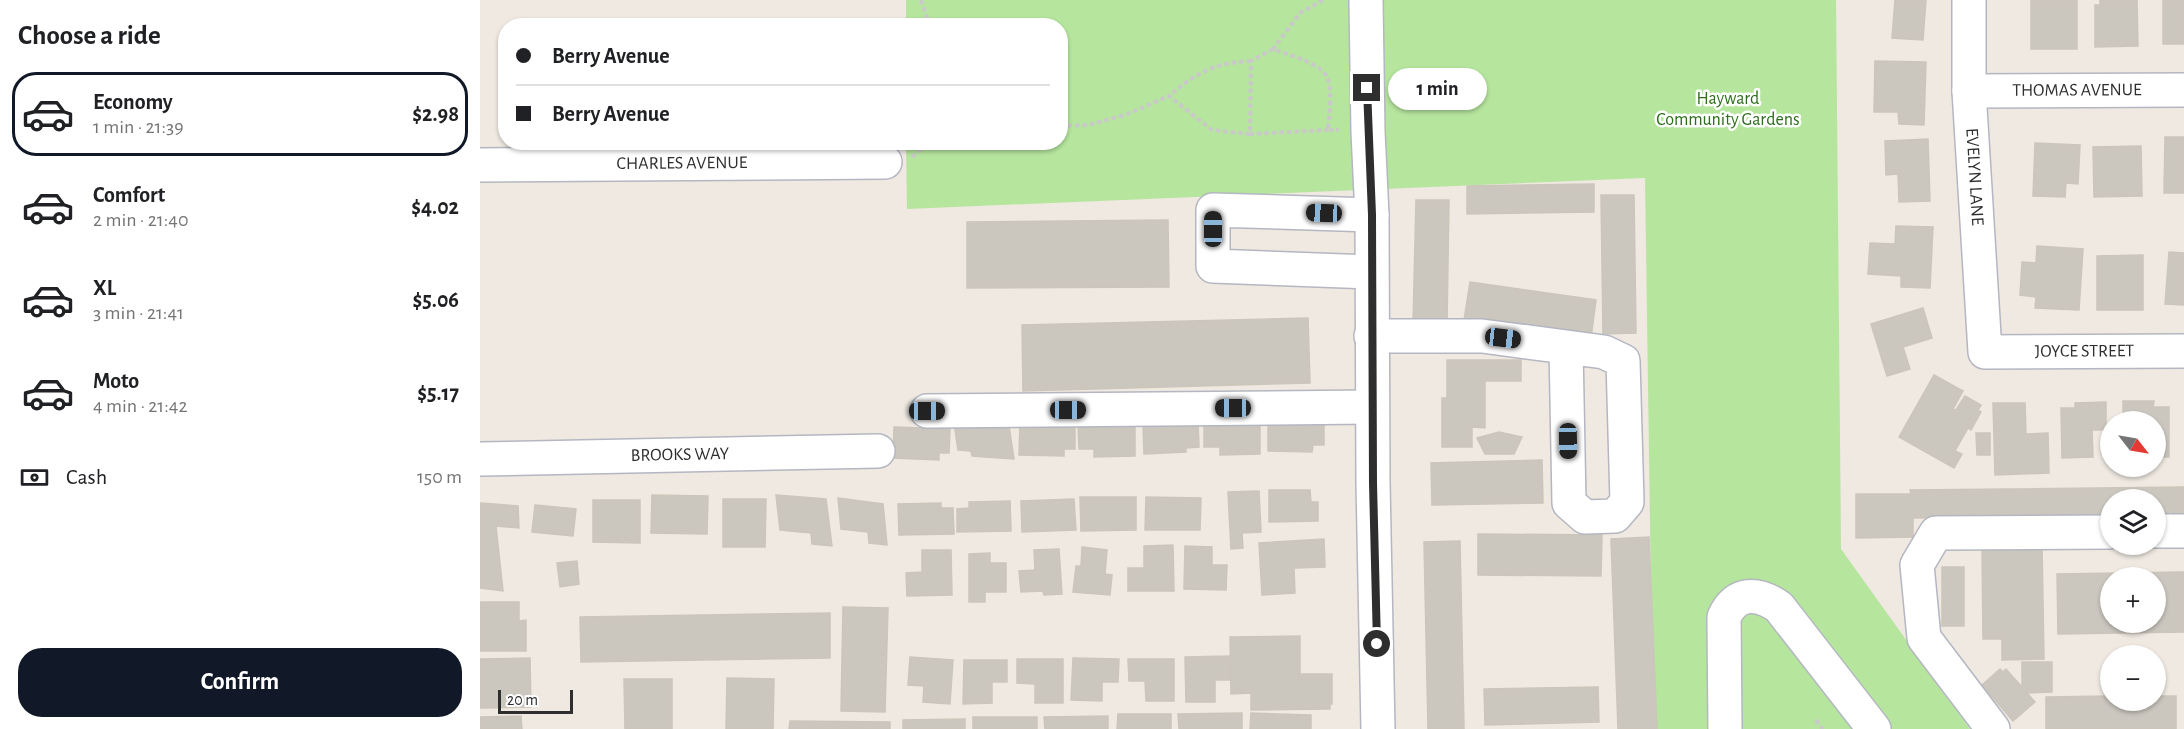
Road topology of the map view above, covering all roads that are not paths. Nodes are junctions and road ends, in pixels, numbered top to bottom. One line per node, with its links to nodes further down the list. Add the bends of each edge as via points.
1 (1366, 0): 7 (street)
2 (1969, 0): 4 (street, EVELYN LANE)
3 (2184, 90): 4 (street, THOMAS AVENUE)
4 (1970, 91): 12 (street, EVELYN LANE)
5 (885, 162): 6 (street, CHARLES AVENUE)
6 (480, 165)
7 (1372, 215): 8 (street); 8 (street, via 1213,210 1213,266)
8 (1371, 272): 9 (street)
9 (1371, 336): 10 (street, via 1482,336); 13 (street)
10 (1566, 346): 10 (street, via 1569,503 1585,517 1614,516 1627,502 1623,362 1604,352)
11 (2184, 351): 12 (street, JOYCE STREET)
12 (1985, 352)
13 (1372, 407): 14 (street); 20 (street)
14 (927, 411)
15 (878, 451): 16 (street, BROOKS WAY)
16 (480, 459)
17 (2166, 531): 18 (street)
18 (2184, 531)
19 (2100, 532): 23 (street, via 1936,533 1917,565 1924,638)
20 (1378, 729)
21 (1725, 729): 22 (street, via 1724,617 1728,608 1748,596 1765,598 1779,607)
22 (1874, 729)
23 (1993, 729)

